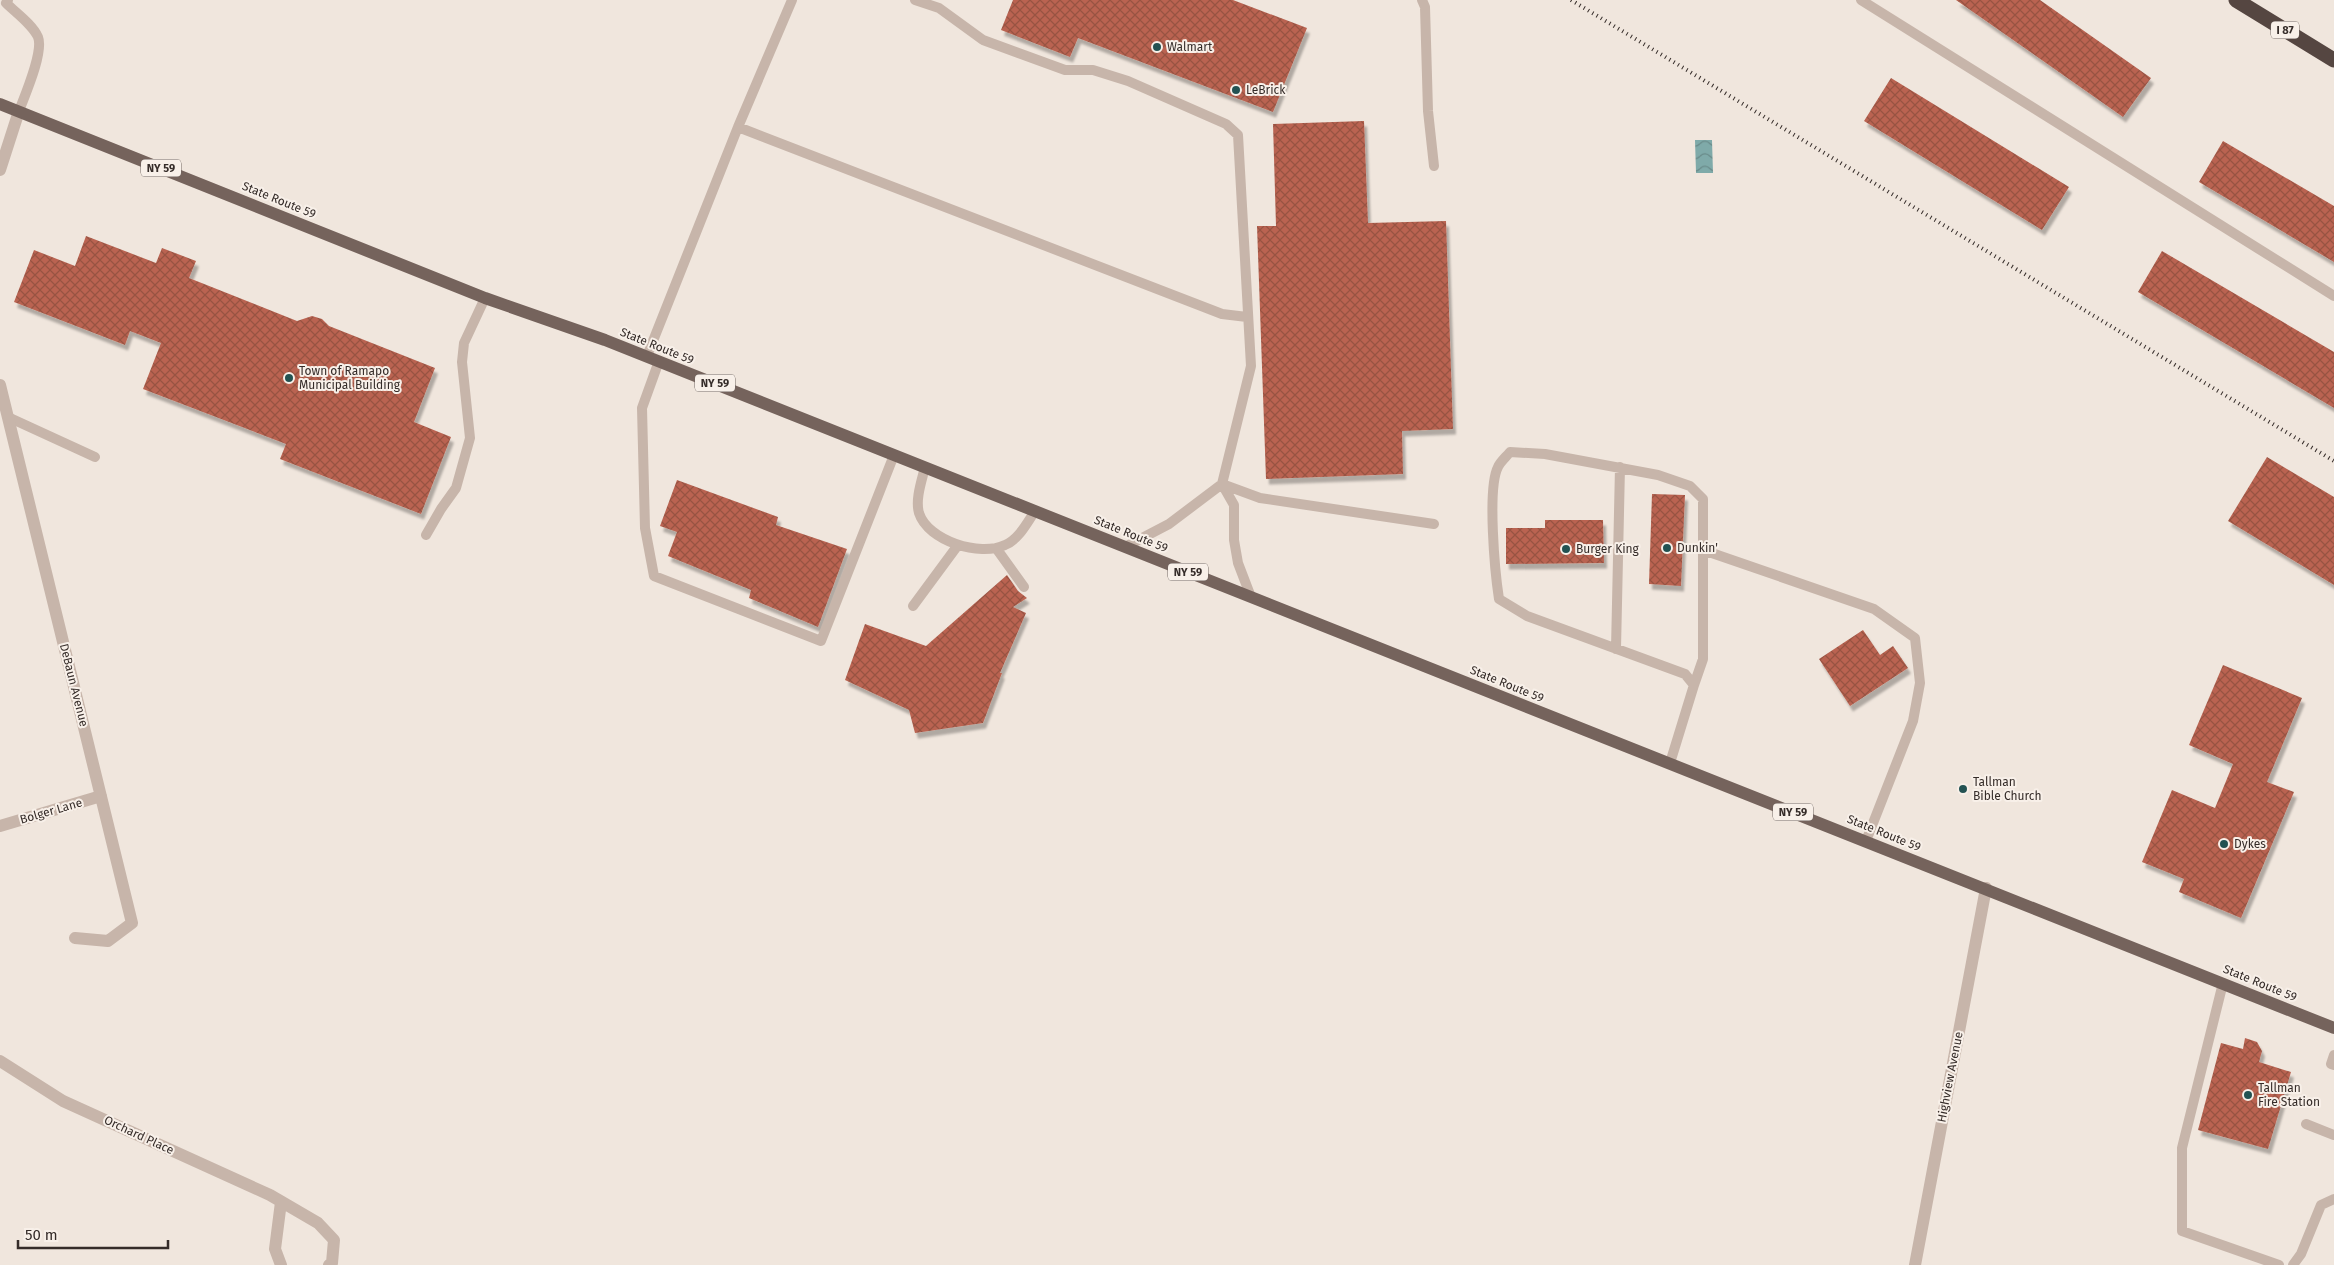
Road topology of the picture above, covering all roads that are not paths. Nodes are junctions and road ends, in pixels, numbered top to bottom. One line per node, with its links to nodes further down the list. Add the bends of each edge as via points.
1 (8, 0): 9 (lane, via 6,3 39,39 39,51)
2 (792, 0): 10 (lane)
3 (915, 0): 15 (lane, via 939,8 982,40 1065,70 1093,70 1128,81 1226,124 1238,135)
4 (1422, 0): 11 (lane)
5 (1861, 0): 13 (lane)
6 (2236, 0): 7 (highway, I 87)
7 (2334, 60)
8 (0, 104): 9 (main road, State Route 59 / NY 59)
9 (20, 111): 12 (street); 14 (main road, State Route 59 / NY 59)
10 (738, 127): 15 (lane, via 1222,314); 16 (lane)
11 (1434, 166)
12 (0, 170)
13 (2334, 296)
14 (485, 298): 16 (main road, State Route 59 / NY 59); 26 (lane, via 464,343 462,362 470,438 456,488)
15 (1247, 317): 23 (lane, via 1251,366)
16 (653, 359): 19 (main road, State Route 59 / NY 59); 19 (lane, via 642,408 645,528 654,576 821,641)
17 (0, 385): 18 (street, DeBaun Avenue)
18 (10, 418): 20 (lane); 37 (street, DeBaun Avenue)
19 (894, 455): 22 (main road, State Route 59 / NY 59)
20 (95, 458)
21 (1620, 466): 30 (lane, via 1690,486 1703,499); 34 (lane); 34 (lane, via 1510,452 1498,467 1492,488 1499,599 1527,616)
22 (925, 467): 24 (main road, State Route 59 / NY 59); 27 (lane, via 919,513 930,529)
23 (1222, 484): 25 (lane, via 1260,498); 28 (lane, via 1169,524); 32 (lane, via 1234,505 1238,563)
24 (1035, 511): 28 (main road, State Route 59 / NY 59); 29 (lane, via 1019,535)
25 (1434, 524)
26 (426, 535)
27 (958, 545): 29 (lane, via 978,550); 33 (lane)
28 (1125, 547): 32 (main road, State Route 59 / NY 59)
29 (996, 548): 31 (lane)
30 (1703, 550): 35 (lane, via 1703,659); 39 (lane, via 1874,610 1915,638 1920,683 1913,721)
31 (1024, 587)
32 (1251, 597): 36 (main road, State Route 59 / NY 59)
33 (913, 606)
34 (1616, 648): 35 (lane, via 1685,674)
35 (1694, 685): 36 (lane)
36 (1670, 763): 39 (main road, State Route 59 / NY 59)
37 (101, 796): 38 (street, Bolger Lane); 41 (street, DeBaun Avenue, via 132,923 108,941)
38 (0, 826)
39 (1866, 840): 40 (main road, State Route 59 / NY 59)
40 (1986, 888): 42 (main road, State Route 59 / NY 59); 53 (street, Highview Avenue)
41 (75, 938)
42 (2223, 983): 43 (main road, State Route 59 / NY 59); 54 (lane, via 2182,1148 2182,1231)
43 (2334, 1028)
44 (2334, 1055): 46 (lane, via 2331,1064)
45 (0, 1061): 50 (street, Orchard Place, via 63,1101)
46 (2334, 1065)
47 (2306, 1124): 48 (lane)
48 (2334, 1135)
49 (2334, 1199): 55 (lane, via 2321,1205 2301,1254)
50 (281, 1202): 51 (street, via 275,1249); 52 (street, Orchard Place, via 318,1223 334,1240 332,1263)
51 (281, 1265)
52 (329, 1265)
53 (1914, 1265)
54 (2279, 1265)
55 (2293, 1265)

